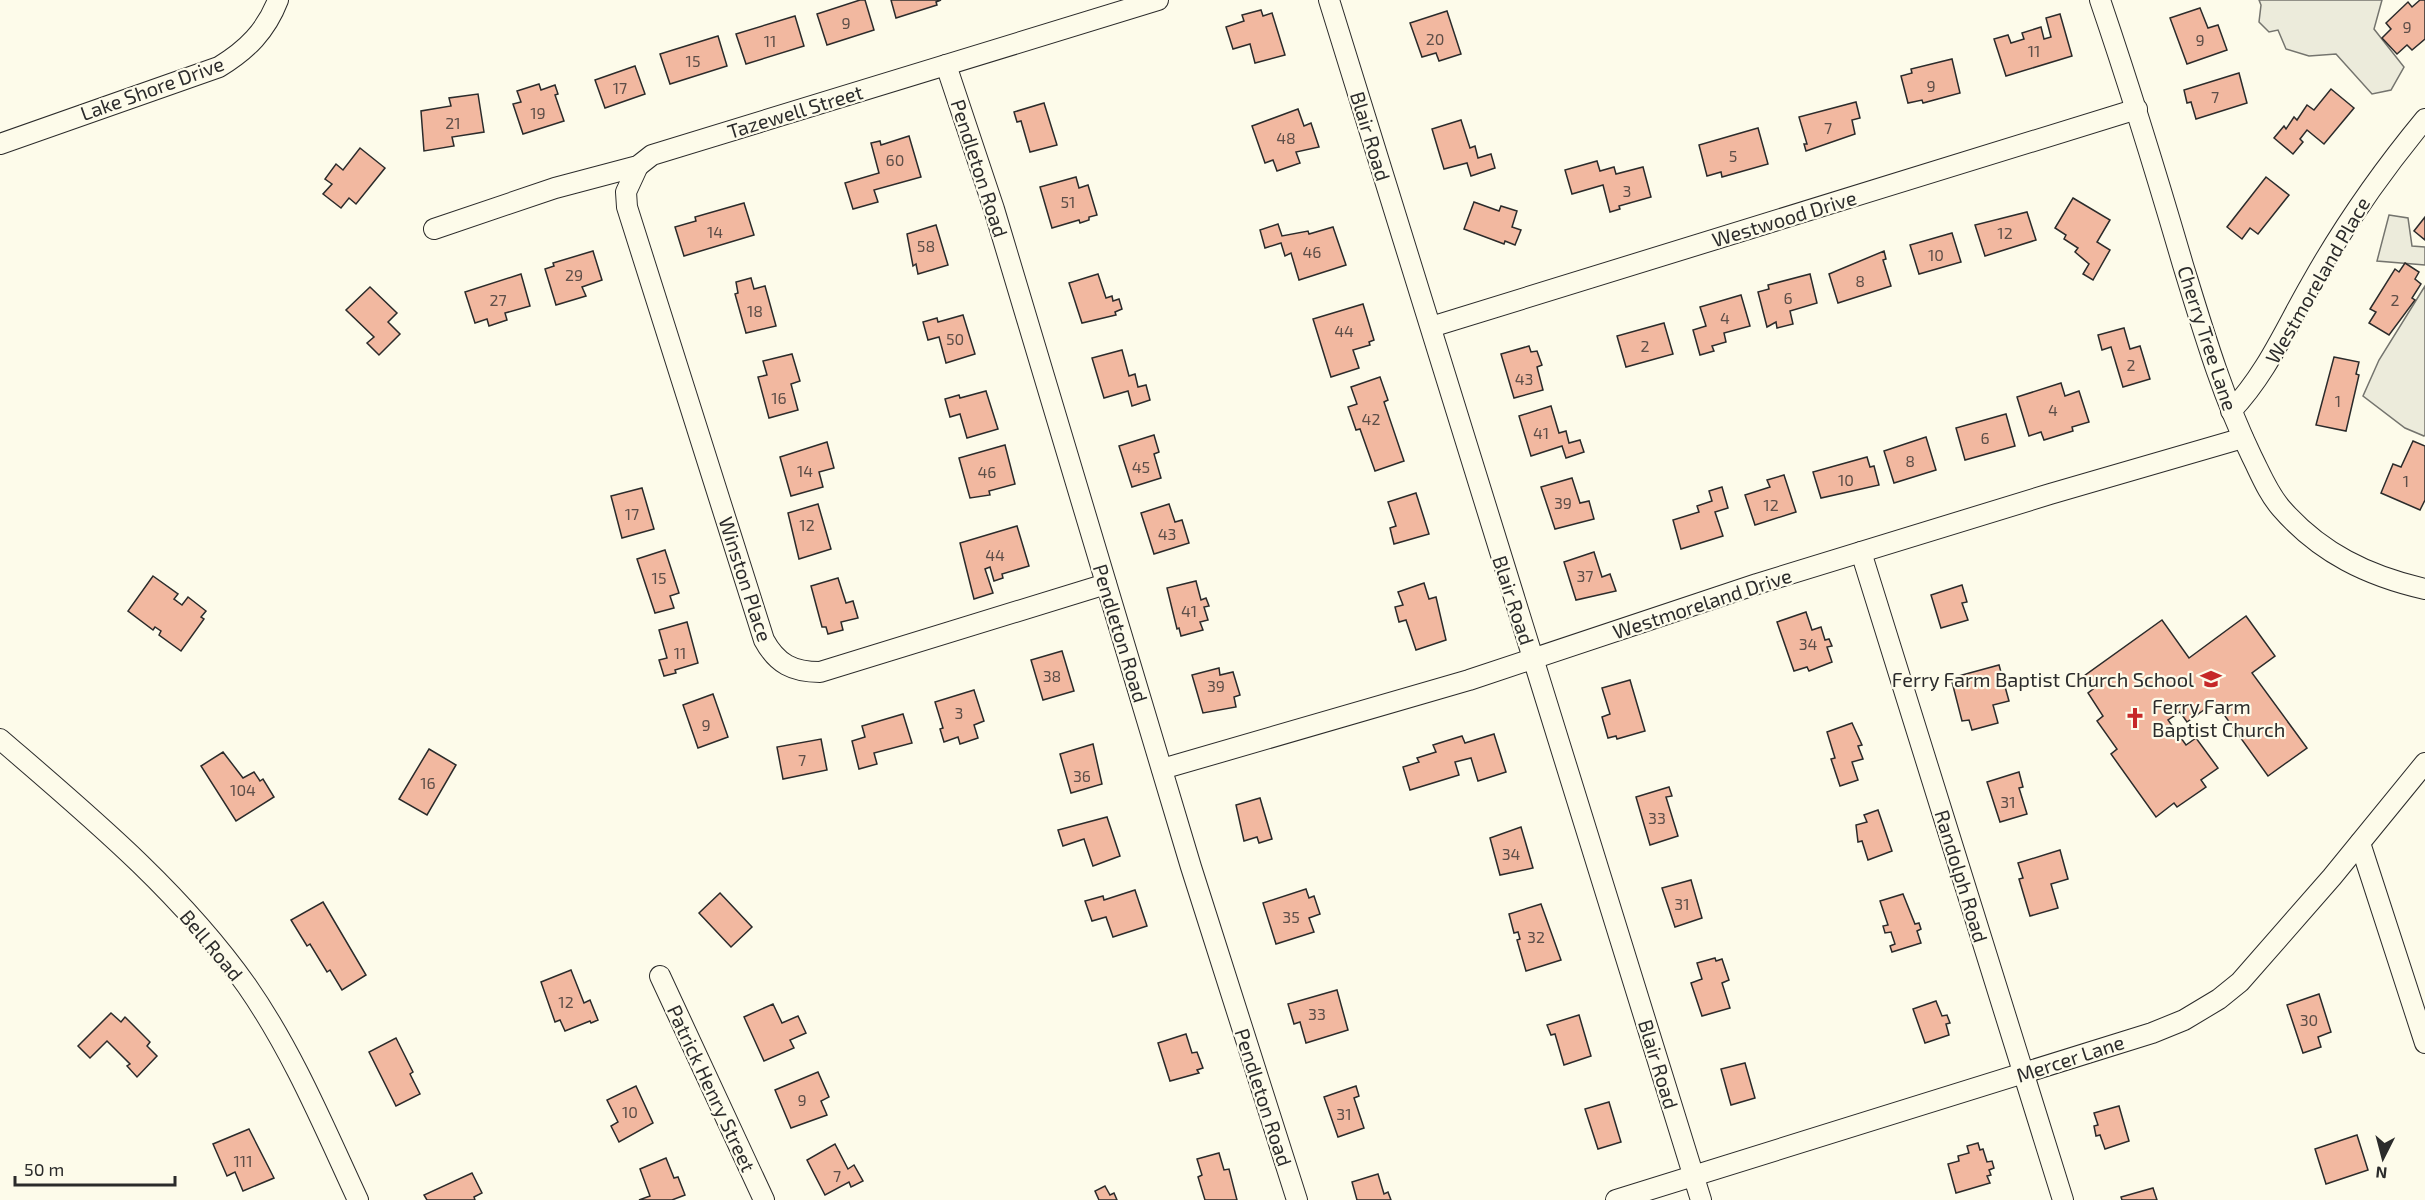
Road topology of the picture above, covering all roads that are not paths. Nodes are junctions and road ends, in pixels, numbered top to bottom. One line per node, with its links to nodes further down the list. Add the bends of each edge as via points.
1 (279, 0): 8 (street, Lake Shore Drive, via 257,37 219,67)
2 (1158, 0): 5 (street, Tazewell Street)
3 (1329, 0): 11 (street, Blair Road)
4 (2100, 0): 6 (street, Cherry Tree Lane)
5 (946, 65): 9 (street, Tazewell Street, via 652,155); 15 (street, Pendleton Road, via 994,209)
6 (2137, 109): 11 (street, Westwood Drive); 12 (street, Cherry Tree Lane, via 2209,351)
7 (2425, 119): 12 (street, Westmoreland Place, via 2354,212 2271,361)
8 (0, 144)
9 (638, 166): 10 (street, Tazewell Street, via 555,188); 15 (street, Winston Place, via 626,192 627,207 764,640 778,660 801,672 820,672)
10 (434, 229)
11 (1431, 327): 17 (street, Blair Road)
12 (2231, 411): 13 (street, Cherry Tree Lane)
13 (2243, 438): 14 (street, Westmoreland Drive); 16 (street, Cherry Tree Lane, via 2269,492 2305,533 2355,567 2392,582)
14 (1861, 552): 17 (street, Westmoreland Drive); 24 (street, Randolph Road)
15 (1106, 584): 20 (street, Pendleton Road)
16 (2425, 589)
17 (1533, 658): 20 (street, Westmoreland Drive); 25 (street, Blair Road)
18 (0, 739): 26 (street, Bell Road, via 91,818 218,949 278,1035)
19 (2425, 763): 21 (street, Mercer Lane)
20 (1162, 769): 28 (street, Pendleton Road)
21 (2360, 843): 23 (street); 24 (street, Mercer Lane, via 2240,982 2219,999 2152,1033)
22 (660, 976): 27 (street, Patrick Henry Street)
23 (2425, 1043)
24 (2023, 1073): 25 (street, Mercer Lane); 31 (street, Randolph Road)
25 (1694, 1176): 29 (street, Mercer Lane); 30 (street, Blair Road)
26 (358, 1200)
27 (764, 1200)
28 (1297, 1200)
29 (1616, 1200)
30 (1701, 1200)
31 (2063, 1200)

